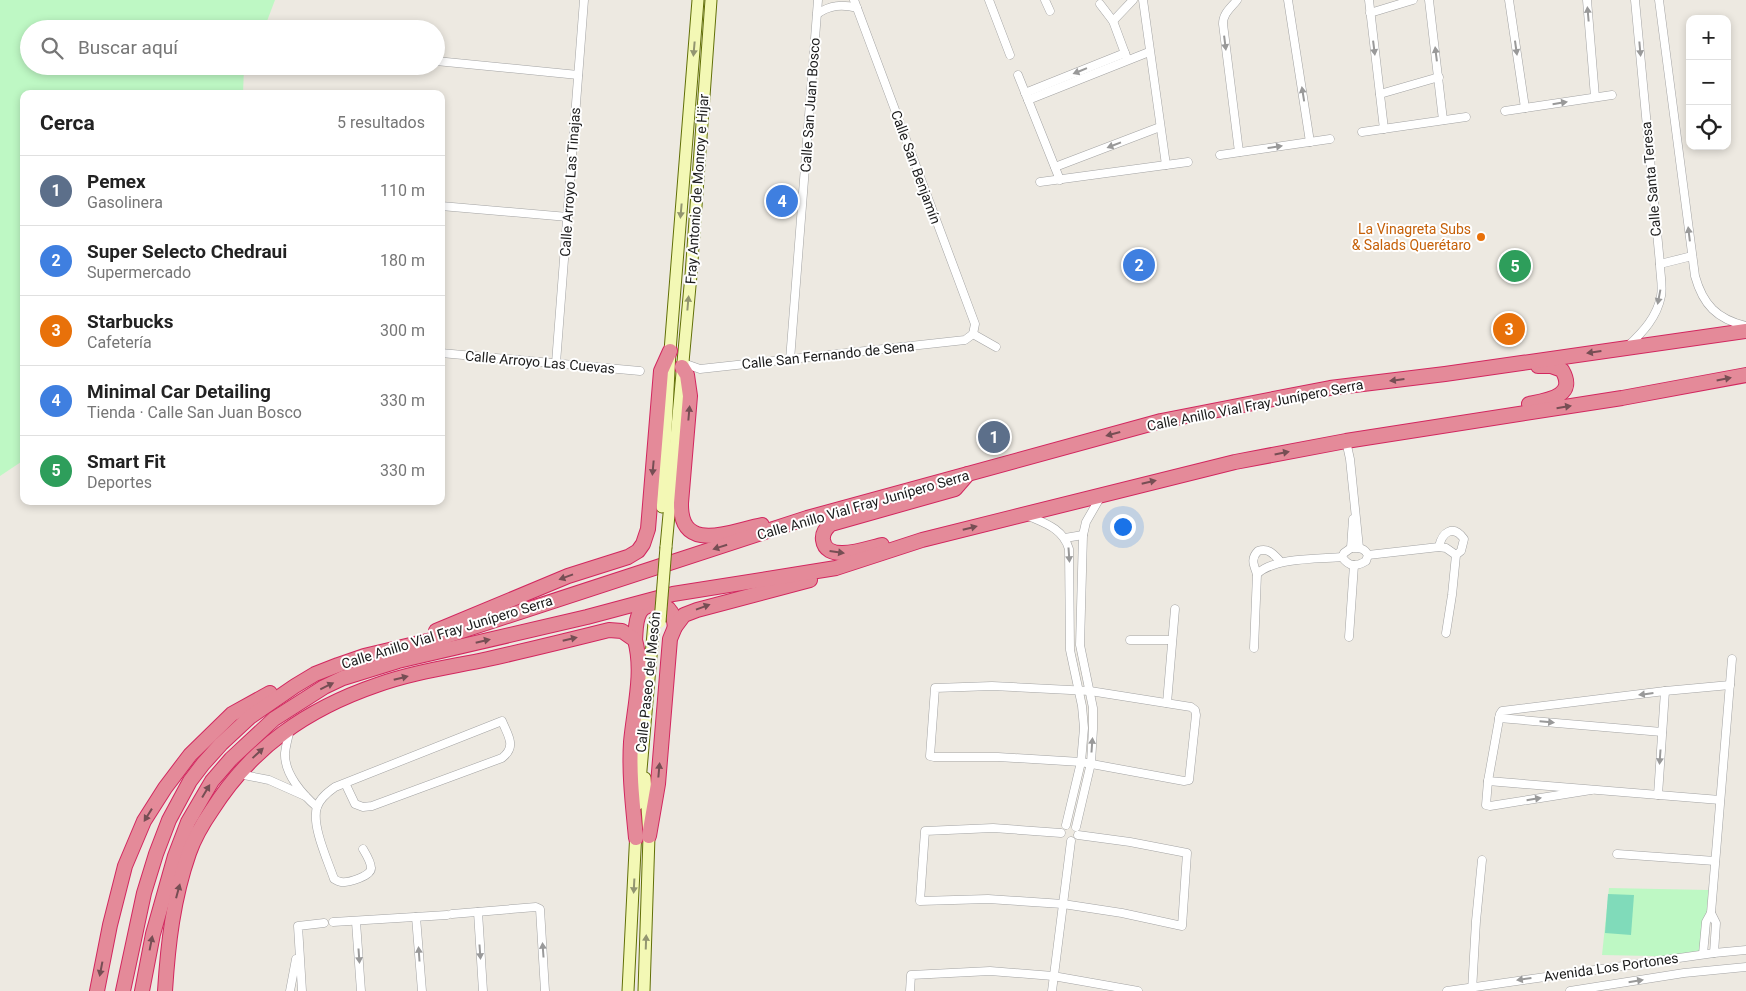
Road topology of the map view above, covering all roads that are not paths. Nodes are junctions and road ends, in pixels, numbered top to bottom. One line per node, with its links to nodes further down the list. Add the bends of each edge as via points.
1 (584, 0): 28 (street, Calle Arroyo Las Tinajas)
2 (818, 0): 22 (street, Calle San Juan Bosco)
3 (989, 0): 25 (street)
4 (1046, 0): 20 (street)
5 (1133, 0): 23 (street)
6 (1143, 0): 24 (street)
7 (1237, 0): 44 (street, one-way to 44, via 1226,12 1223,24)
8 (1288, 0): 43 (street, one-way to 8)
9 (1368, 0): 21 (street)
10 (1413, 0): 21 (street)
11 (1428, 0): 30 (street, one-way to 11)
12 (1509, 0): 35 (street, one-way to 35)
13 (1587, 0): 34 (street, one-way to 13)
14 (1635, 0): 54 (street, Calle Santa Teresa, one-way to 54)
15 (1659, 0): 53 (street, Calle Santa Teresa, one-way to 15)
16 (698, 3): 17 (main road); 60 (main road, Fray Antonio de Monroy e Hijar, one-way to 60)
17 (711, 4): 64 (main road, Fray Antonio de Monroy e Hijar, one-way to 17)
18 (856, 4): 22 (street, via 825,8); 57 (street, Calle San Benjamín, via 974,324)
19 (1100, 4): 23 (street)
20 (1050, 11)
21 (1370, 13): 31 (street, one-way to 31)
22 (817, 14): 62 (street, Calle San Juan Bosco)
23 (1113, 21): 26 (street)
24 (1149, 52): 26 (street); 39 (street)
25 (1010, 55)
26 (1126, 57): 33 (street)
27 (445, 62): 28 (street)
28 (578, 75): 52 (street, Calle Arroyo Las Tinajas)
29 (1018, 75): 33 (street)
30 (1438, 77): 31 (street); 38 (street)
31 (1380, 94): 40 (street)
32 (1612, 95): 34 (street)
33 (1027, 96): 48 (street)
34 (1595, 97): 35 (street, one-way to 34)
35 (1525, 108): 36 (street)
36 (1505, 112)
37 (1466, 117): 38 (street)
38 (1444, 120): 40 (street)
39 (1160, 128): 47 (street); 48 (street, one-way to 48)
40 (1384, 129): 41 (street)
41 (1362, 132)
42 (1330, 139): 43 (street)
43 (1310, 142): 44 (street, one-way to 43)
44 (1239, 152): 45 (street)
45 (1220, 155)
46 (1188, 162): 47 (street)
47 (1166, 165): 49 (street)
48 (1056, 167): 49 (street)
49 (1060, 180): 50 (street)
50 (1040, 182)
51 (445, 206): 52 (street)
52 (568, 216): 63 (street, Calle Arroyo Las Tinajas)
53 (1692, 256): 54 (street); 55 (street, Calle Santa Teresa, via 1699,288 1708,305 1731,323)
54 (1660, 264): 59 (street, Calle Santa Teresa, one-way to 59, via 1661,295 1656,312 1646,329)
55 (1746, 326)
56 (1746, 331): 59 (highway, Calle Anillo Vial Fray Junípero Serra)
57 (973, 334): 58 (street); 62 (street, Calle San Fernando de Sena, via 965,340)
58 (996, 347)
59 (1627, 347): 66 (highway, Calle Anillo Vial Fray Junípero Serra, one-way to 66)
60 (670, 351): 64 (main road, Fray Antonio de Monroy e Hijar); 97 (highway, one-way to 97, via 662,371 648,529 638,551)
61 (445, 353): 63 (street, Calle Arroyo Las Cuevas)
62 (790, 360): 64 (street, Calle San Fernando de Sena)
63 (556, 363): 65 (street, Calle Arroyo Las Cuevas)
64 (678, 370): 73 (highway, one-way to 64, via 714,536 697,534 687,528 682,519 681,502 690,396 687,375); 123 (main road, Calle Paseo del Mesón, via 657,622 639,774)
65 (640, 371)
66 (1445, 374): 68 (highway, via 1489,374 1551,366 1562,370 1567,381 1565,390 1553,398 1471,413); 70 (highway, Calle Anillo Vial Fray Junípero Serra, one-way to 70, via 1330,388 1160,421)
67 (1746, 375): 68 (highway, Calle Anillo Vial Fray Junípero Serra, one-way to 67)
68 (1452, 424): 69 (highway, Calle Anillo Vial Fray Junípero Serra)
69 (1346, 441): 71 (highway, Calle Anillo Vial Fray Junípero Serra, one-way to 69, via 1235,462); 77 (street)
70 (968, 474): 73 (highway, Calle Anillo Vial Fray Junípero Serra); 76 (highway, one-way to 76, via 955,489 831,524 823,539 828,551 845,553 898,541)
71 (1102, 494): 72 (highway, Calle Anillo Vial Fray Junípero Serra); 74 (street, via 1086,522)
72 (1024, 514): 75 (street, via 1052,526); 76 (highway, Calle Anillo Vial Fray Junípero Serra, one-way to 72)
73 (807, 518): 97 (highway, Calle Anillo Vial Fray Junípero Serra, one-way to 97, via 440,638)
74 (1083, 535): 75 (street); 87 (street)
75 (1065, 538): 86 (street, one-way to 86, via 1069,549)
76 (922, 540): 84 (highway, Calle Anillo Vial Fray Junípero Serra)
77 (1355, 544): 79 (street); 81 (street)
78 (1439, 547): 79 (street); 80 (street); 80 (street, via 1443,535 1454,531 1464,540 1461,551)
79 (1368, 555): 83 (street, via 1366,561)
80 (1456, 555): 91 (street)
81 (1342, 557): 82 (street); 83 (street)
82 (1281, 562): 85 (street, via 1267,566); 85 (street, via 1271,552 1261,550 1252,560)
83 (1354, 565): 92 (street)
84 (836, 568): 89 (highway, Calle Anillo Vial Fray Junípero Serra, via 673,594); 90 (highway, one-way to 84, via 684,615 697,610 809,581)
85 (1257, 574): 96 (street)
86 (1071, 600): 87 (street); 102 (street, via 1070,644)
87 (1080, 600): 103 (street, via 1080,644)
88 (1174, 608): 95 (street)
89 (587, 617): 98 (highway); 148 (highway, Calle Anillo Vial Fray Junípero Serra, one-way to 89, via 164,891 188,822 212,781 274,719 324,687 360,673 398,661)
90 (675, 627): 93 (highway, via 672,613 667,608 648,606 641,611 636,623); 123 (highway, one-way to 90, via 658,784 670,639)
91 (1446, 633)
92 (1349, 637)
93 (635, 640): 98 (highway, one-way to 93, via 609,630 622,631); 123 (highway, via 639,662 630,776)
94 (1130, 640): 95 (street)
95 (1172, 640): 105 (street)
96 (1254, 648)
97 (385, 651): 100 (highway, Calle Anillo Vial Fray Junípero Serra)
98 (487, 659): 107 (highway, one-way to 98, via 322,708 378,684)
99 (1732, 659): 101 (street)
100 (315, 674): 146 (highway, one-way to 146, via 278,689 232,714 190,755 165,788 144,821 125,866); 147 (highway, Calle Anillo Vial Fray Junípero Serra, via 276,698 235,731 202,764 179,799 144,893)
101 (1730, 685): 104 (street); 117 (street)
102 (1078, 690): 103 (street); 109 (street, via 1084,728); 109 (street, via 992,686 935,688 930,756)
103 (1090, 691): 105 (street); 110 (street, one-way to 103, via 1093,708)
104 (1665, 691): 106 (street, one-way to 106, via 1502,711); 108 (street)
105 (1167, 703): 110 (street, via 1195,710 1189,780)
106 (1499, 718): 108 (street, one-way to 108); 112 (street)
107 (290, 728): 111 (highway, one-way to 107); 116 (street, via 286,763)
108 (1662, 732): 115 (street, one-way to 115)
109 (1081, 762): 110 (street); 119 (street)
110 (1091, 763): 120 (street)
111 (237, 774): 116 (street, via 269,780); 149 (highway, one-way to 111, via 169,934 189,852 210,812)
112 (1488, 781): 114 (street); 114 (street, one-way to 114, via 1485,801 1490,806)
113 (345, 783): 113 (street, via 502,720 511,745 502,758 372,806 355,804); 118 (street, via 326,794)
114 (1591, 790): 115 (street)
115 (1658, 795): 117 (street)
116 (305, 796): 118 (street)
117 (1720, 800): 128 (street)
118 (317, 807): 125 (street, via 316,823 334,879 349,881 371,871)
119 (1066, 825): 120 (street); 121 (street)
120 (1076, 826): 122 (street)
121 (1061, 834): 124 (street); 129 (street, via 993,828 925,831 920,901 988,899)
122 (1078, 835): 124 (street); 129 (street, via 1187,853 1182,926)
123 (643, 837): 156 (main road, Calle Paseo del Mesón, one-way to 156); 157 (main road, Calle Paseo del Mesón, one-way to 123)
124 (1071, 841): 129 (street)
125 (363, 849)
126 (1617, 854): 128 (street)
127 (1482, 860): 145 (street)
128 (1716, 861): 131 (street)
129 (1063, 904): 144 (street)
130 (478, 912): 132 (street); 154 (street, one-way to 154); 155 (street, one-way to 130, via 540,909)
131 (1711, 913): 138 (street, via 1716,924); 139 (street, via 1706,922)
132 (416, 917): 134 (street); 153 (street, one-way to 132)
133 (333, 922): 134 (street)
134 (356, 922): 152 (street, one-way to 152)
135 (324, 923): 136 (street, via 298,926)
136 (298, 949): 150 (street); 151 (street)
137 (1746, 950): 138 (street, Avenida Los Portones)
138 (1714, 953): 139 (street, Avenida Los Portones)
139 (1703, 954): 140 (street, Avenida Los Portones)
140 (1683, 957): 142 (street); 145 (street, Avenida Los Portones, one-way to 145)
141 (1742, 968): 142 (street, Avenida Los Portones); 143 (street)
142 (1684, 973): 162 (street, Avenida Los Portones, one-way to 142)
143 (1746, 974)
144 (1053, 976): 158 (street, via 990,971 912,974); 159 (street); 160 (street)
145 (1472, 989): 161 (street, Avenida Los Portones)
146 (97, 991)
147 (123, 991)
148 (142, 991)
149 (165, 991)
150 (290, 991)
151 (302, 991)
152 (361, 991)
153 (422, 991)
154 (483, 991)
155 (545, 991)
156 (628, 991)
157 (644, 991)
158 (910, 991)
159 (1052, 991)
160 (1138, 991)
161 (1447, 991)
162 (1570, 991)

